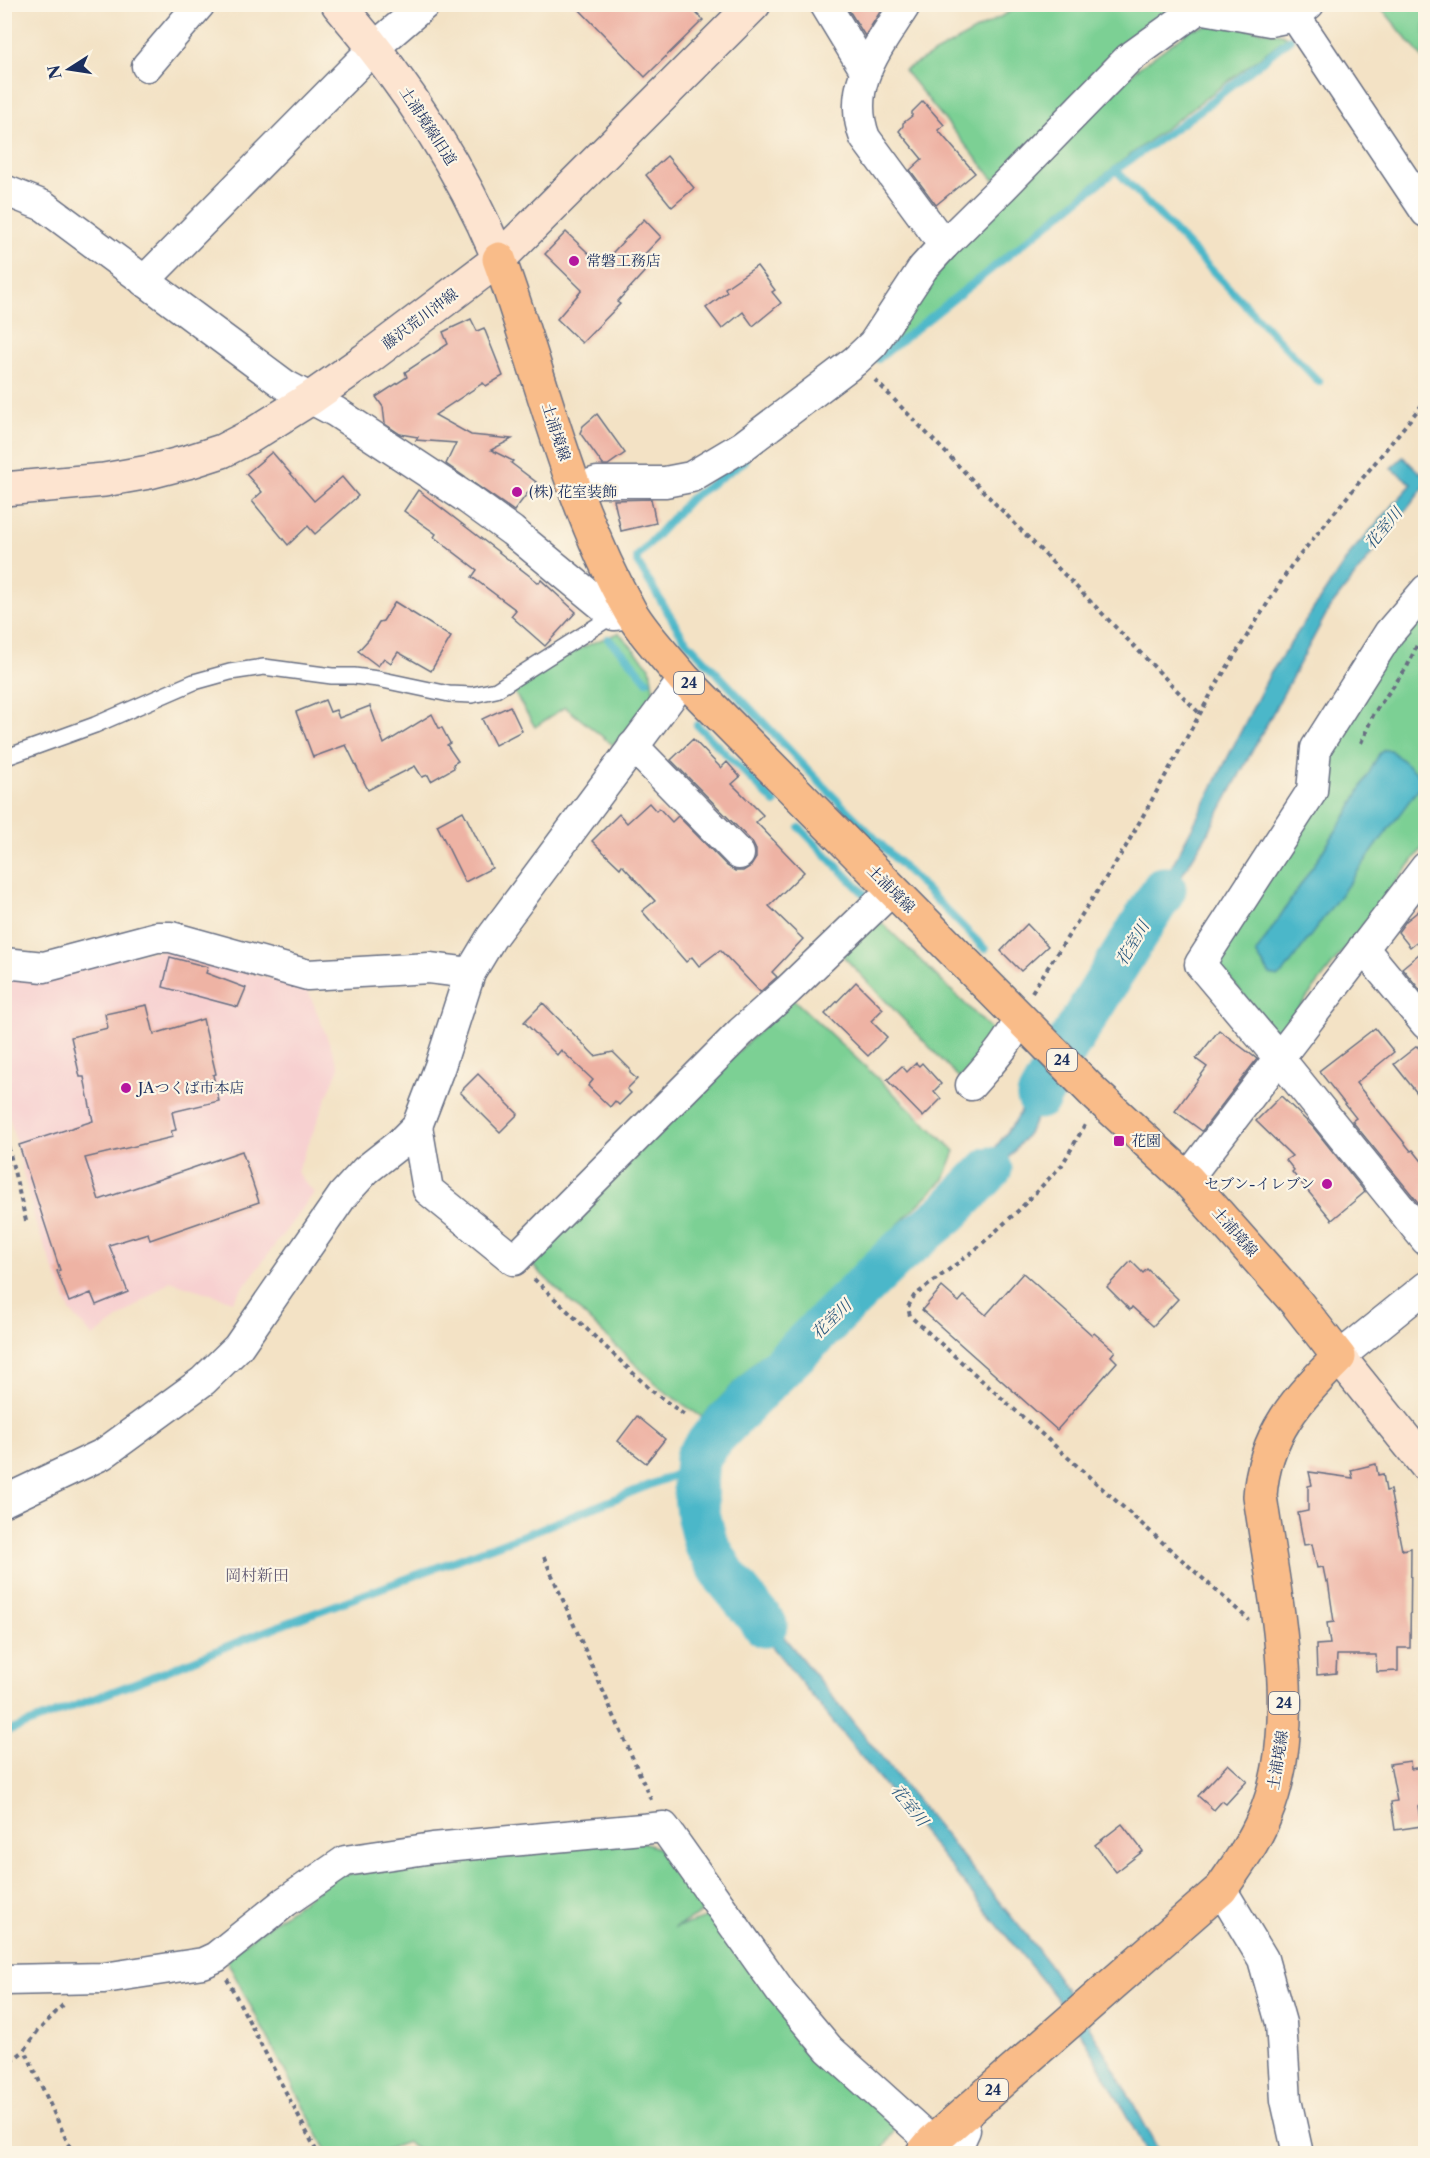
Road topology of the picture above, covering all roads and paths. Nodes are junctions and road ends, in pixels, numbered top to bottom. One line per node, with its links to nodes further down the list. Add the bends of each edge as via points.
1 (200, 4): 10 (street)
2 (338, 4): 9 (main road, 土浦境線旧道)
3 (425, 4): 9 (street)
4 (754, 4): 15 (main road, 藤沢荒川沖線)
5 (825, 4): 11 (street)
6 (903, 4): 11 (street)
7 (1199, 6): 8 (street, via 1270,21); 14 (street, via 1128,60)
8 (1302, 10): 13 (street)
9 (375, 47): 15 (main road, 土浦境線旧道, via 448,156); 16 (street)
10 (147, 66)
11 (865, 70): 14 (street, via 858,110 865,138)
12 (4, 190): 16 (street, via 44,206)
13 (1425, 212)
14 (944, 245): 17 (street, via 923,268 873,344)
15 (499, 259): 18 (main road, 藤沢荒川沖線); 21 (main road, 土浦境線 / 24)
16 (144, 281): 18 (street, via 285,385)
17 (855, 361): 21 (street, via 743,446 691,477 665,482 597,482); 26 (path)
18 (311, 398): 20 (main road, 藤沢荒川沖線, via 249,437 192,461 105,480); 23 (street, via 468,499)
19 (1425, 400): 26 (path, via 1291,566)
20 (4, 489)
21 (575, 489): 23 (main road, 土浦境線 / 24)
22 (1425, 590): 38 (street, via 1389,633 1317,748 1312,791 1200,964)
23 (622, 614): 25 (main road, 土浦境線 / 24); 29 (lane, via 496,690 449,694 378,679 264,667 194,682 95,725)
24 (1421, 638): 27 (path, via 1407,667 1374,713)
25 (684, 679): 28 (street); 32 (main road, 土浦境線 / 24)
26 (1201, 715): 36 (path, via 1125,848 1026,1001)
27 (1361, 743)
28 (633, 746): 30 (street); 35 (street, via 491,938)
29 (4, 758)
30 (739, 854)
31 (1425, 867): 33 (street)
32 (892, 890): 36 (main road, 土浦境線 / 24); 48 (street, via 741,1032)
33 (1363, 948): 37 (street); 38 (street)
34 (4, 963): 35 (street, via 44,967 171,937 308,975 429,968)
35 (470, 973): 41 (street)
36 (1025, 1022): 39 (street); 40 (main road, 土浦境線 / 24)
37 (1425, 1024)
38 (1280, 1058): 44 (street); 47 (street)
39 (971, 1085)
40 (1099, 1097): 44 (main road, 土浦境線 / 24); 55 (path, via 1062,1165 975,1250 914,1296 908,1307 910,1316)
41 (417, 1126): 43 (street); 45 (street)
42 (4, 1129): 46 (path)
43 (378, 1160): 45 (street, via 400,1167); 53 (street, via 343,1195 238,1347 203,1381 103,1454)
44 (1187, 1179): 50 (main road, 土浦境線 / 24, via 1296,1302)
45 (428, 1190): 48 (street)
46 (27, 1221)
47 (1425, 1240)
48 (514, 1260): 51 (path, via 652,1391)
49 (1425, 1287): 50 (street)
50 (1339, 1357): 52 (main road); 55 (main road, 土浦境線 / 24, via 1301,1395 1282,1422 1262,1475 1260,1496)
51 (686, 1416)
52 (1425, 1465)
53 (4, 1501)
54 (543, 1557): 56 (path)
55 (1280, 1645): 57 (main road, 土浦境線 / 24, via 1283,1732 1274,1792 1250,1847)
56 (664, 1827): 58 (street, via 433,1848 345,1861); 63 (street, via 781,1992 829,2049)
57 (1221, 1889): 63 (main road, 土浦境線 / 24, via 956,2121); 66 (street, via 1263,1959 1281,2024 1286,2100)
58 (216, 1957): 59 (street, via 203,1963 104,1978); 65 (path)
59 (66, 1978): 60 (street); 61 (path, via 64,2004)
60 (4, 1980)
61 (25, 2050): 62 (path); 64 (path)
62 (4, 2067)
63 (936, 2150)
64 (73, 2154)
65 (318, 2154)
66 (1298, 2154)

